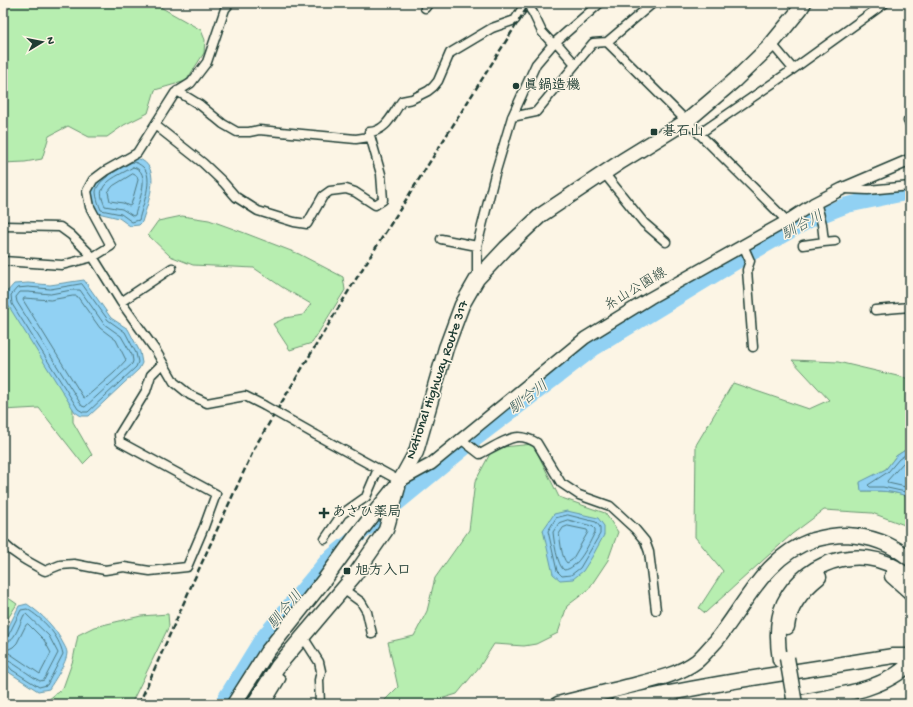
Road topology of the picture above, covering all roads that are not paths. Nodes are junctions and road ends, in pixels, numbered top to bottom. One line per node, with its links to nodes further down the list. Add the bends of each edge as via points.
1 (230, 3): 11 (street, via 225,9 207,62 191,83)
2 (600, 3): 7 (street)
3 (653, 3): 6 (street)
4 (804, 3): 8 (highway, National Highway Route 317)
5 (885, 3): 10 (street)
6 (607, 42): 9 (street, via 593,43); 13 (street)
7 (555, 43): 9 (street); 12 (street, via 536,64); 16 (street, via 542,32 526,3 515,20 492,28 450,53 433,87 412,99 402,101 386,125 377,132 369,132)
8 (772, 44): 10 (street); 13 (highway, National Highway Route 317)
9 (575, 64): 12 (street, via 536,112)
10 (793, 69): 15 (street)
11 (178, 91): 14 (street); 16 (street, via 237,132 259,130 356,139)
12 (512, 117): 30 (street)
13 (687, 121): 15 (street); 18 (highway, National Highway Route 317)
14 (155, 125): 16 (street, via 203,163 236,197 258,211 307,224 323,196 330,191 346,189 375,205 383,200 381,174); 31 (street, via 137,153 93,180 87,190 90,207 111,246)
15 (699, 134): 22 (street)
16 (369, 137)
17 (910, 160): 20 (main road, 糸山公園線)
18 (604, 173): 26 (street, via 644,223); 34 (highway, National Highway Route 317, via 541,215)
19 (910, 186): 20 (street, via 868,190)
20 (842, 189): 21 (main road, 糸山公園線)
21 (816, 202): 22 (main road, 糸山公園線); 27 (street)
22 (788, 221): 28 (main road, 糸山公園線)
23 (3, 226): 31 (street, via 60,227)
24 (441, 239): 30 (street)
25 (835, 241): 27 (street)
26 (666, 242)
27 (824, 242): 29 (street)
28 (743, 245): 38 (street, via 750,261 747,270); 40 (main road, 糸山公園線, via 585,338)
29 (803, 245)
30 (477, 246): 34 (street)
31 (93, 257): 32 (street, via 62,265); 35 (street)
32 (3, 261)
33 (172, 268): 35 (street)
34 (477, 279): 42 (highway, National Highway Route 317, via 462,305 446,348 416,452)
35 (121, 302): 39 (street)
36 (910, 308): 37 (street)
37 (875, 310)
38 (753, 347)
39 (163, 363): 41 (street, bridge, via 174,382 190,395 207,403 245,396); 44 (street, via 151,375 146,391 119,435 120,442 216,494 188,567 150,571 124,567 105,570 74,564 60,565 45,571 23,560)
40 (462, 440): 42 (main road, 糸山公園線, via 431,464); 49 (street, via 480,454 518,436 530,439 537,443 561,483 580,495 610,506 621,514 645,541 649,552)
41 (378, 469): 42 (street); 43 (street, via 366,497 342,514)
42 (400, 481): 47 (highway, National Highway Route 317, via 386,530); 56 (highway, National Highway Route 317, via 267,652)
43 (325, 539)
44 (3, 543)
45 (910, 559): 60 (highway, via 889,544 857,535 823,537 795,548 768,570 724,630 697,660 682,669 652,680)
46 (910, 579): 53 (highway, via 885,562 856,557 826,563 813,570 802,578 783,604 777,646)
47 (343, 589): 50 (street, via 361,602 367,612); 51 (highway, National Highway Route 317)
48 (910, 592): 53 (highway, via 891,575 865,566 834,570 820,576 808,585 792,610)
49 (656, 610)
50 (372, 634)
51 (302, 638): 55 (highway, National Highway Route 317); 59 (street, via 319,662)
52 (910, 656): 61 (highway, via 892,656 668,693)
53 (783, 659): 62 (highway); 64 (highway, bridge)
54 (910, 663): 63 (highway, via 894,676 874,686)
55 (274, 673): 57 (highway, National Highway Route 317); 58 (street, via 281,679)
56 (234, 704)
57 (254, 704)
58 (266, 704)
59 (320, 704)
60 (558, 704)
61 (618, 704)
62 (787, 704)
63 (792, 704)
64 (795, 704)

